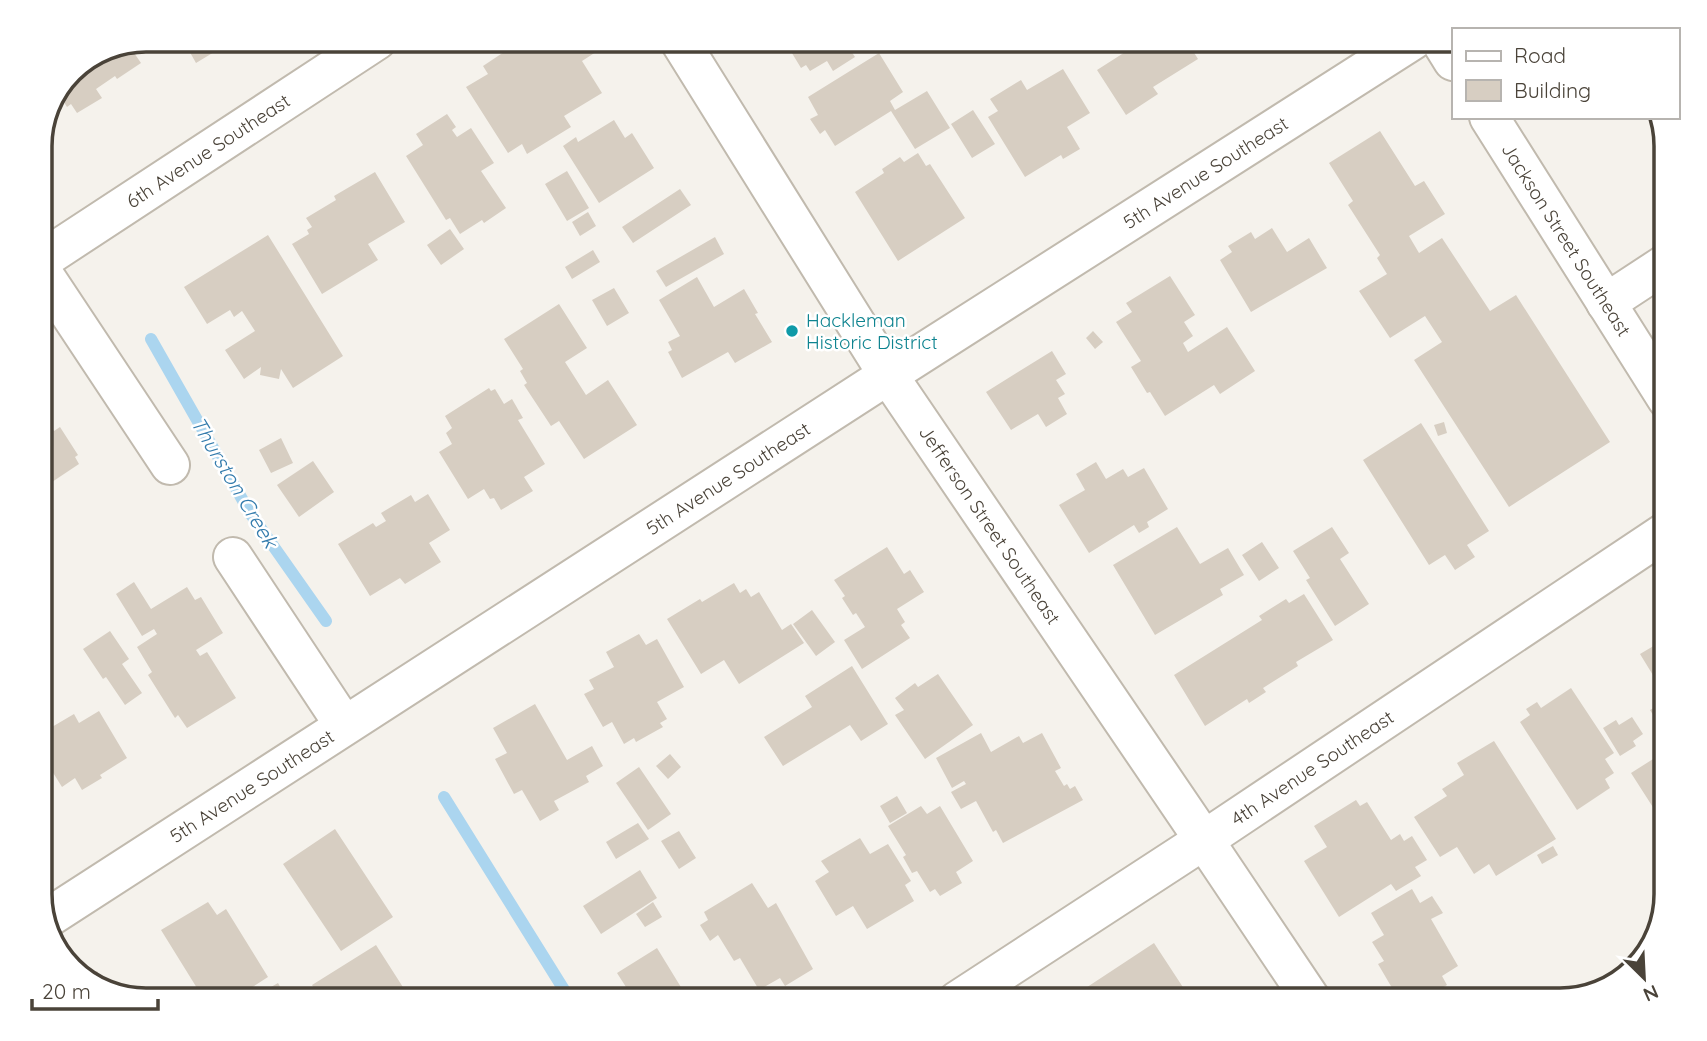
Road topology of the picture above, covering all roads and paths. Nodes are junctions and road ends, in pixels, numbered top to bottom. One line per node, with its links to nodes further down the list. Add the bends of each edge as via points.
1 (359, 52): 5 (street, 6th Avenue Southeast)
2 (686, 52): 9 (street, Jefferson Street Southeast)
3 (1394, 52): 9 (street, 5th Avenue Southeast)
4 (1490, 119): 8 (street, Jackson Street Southeast)
5 (53, 252)
6 (1654, 272): 8 (street)
7 (53, 289): 11 (street)
8 (1606, 303): 10 (street, Jackson Street Southeast)
9 (888, 375): 14 (street, 5th Avenue Southeast); 15 (street, Jefferson Street Southeast)
10 (1654, 377)
11 (170, 465)
12 (1654, 540): 15 (street, 4th Avenue Southeast)
13 (233, 557): 14 (street)
14 (344, 725): 16 (street, 5th Avenue Southeast)
15 (1205, 840): 17 (street, 4th Avenue Southeast); 18 (street, Jefferson Street Southeast)
16 (54, 914)
17 (977, 988)
18 (1303, 988)

